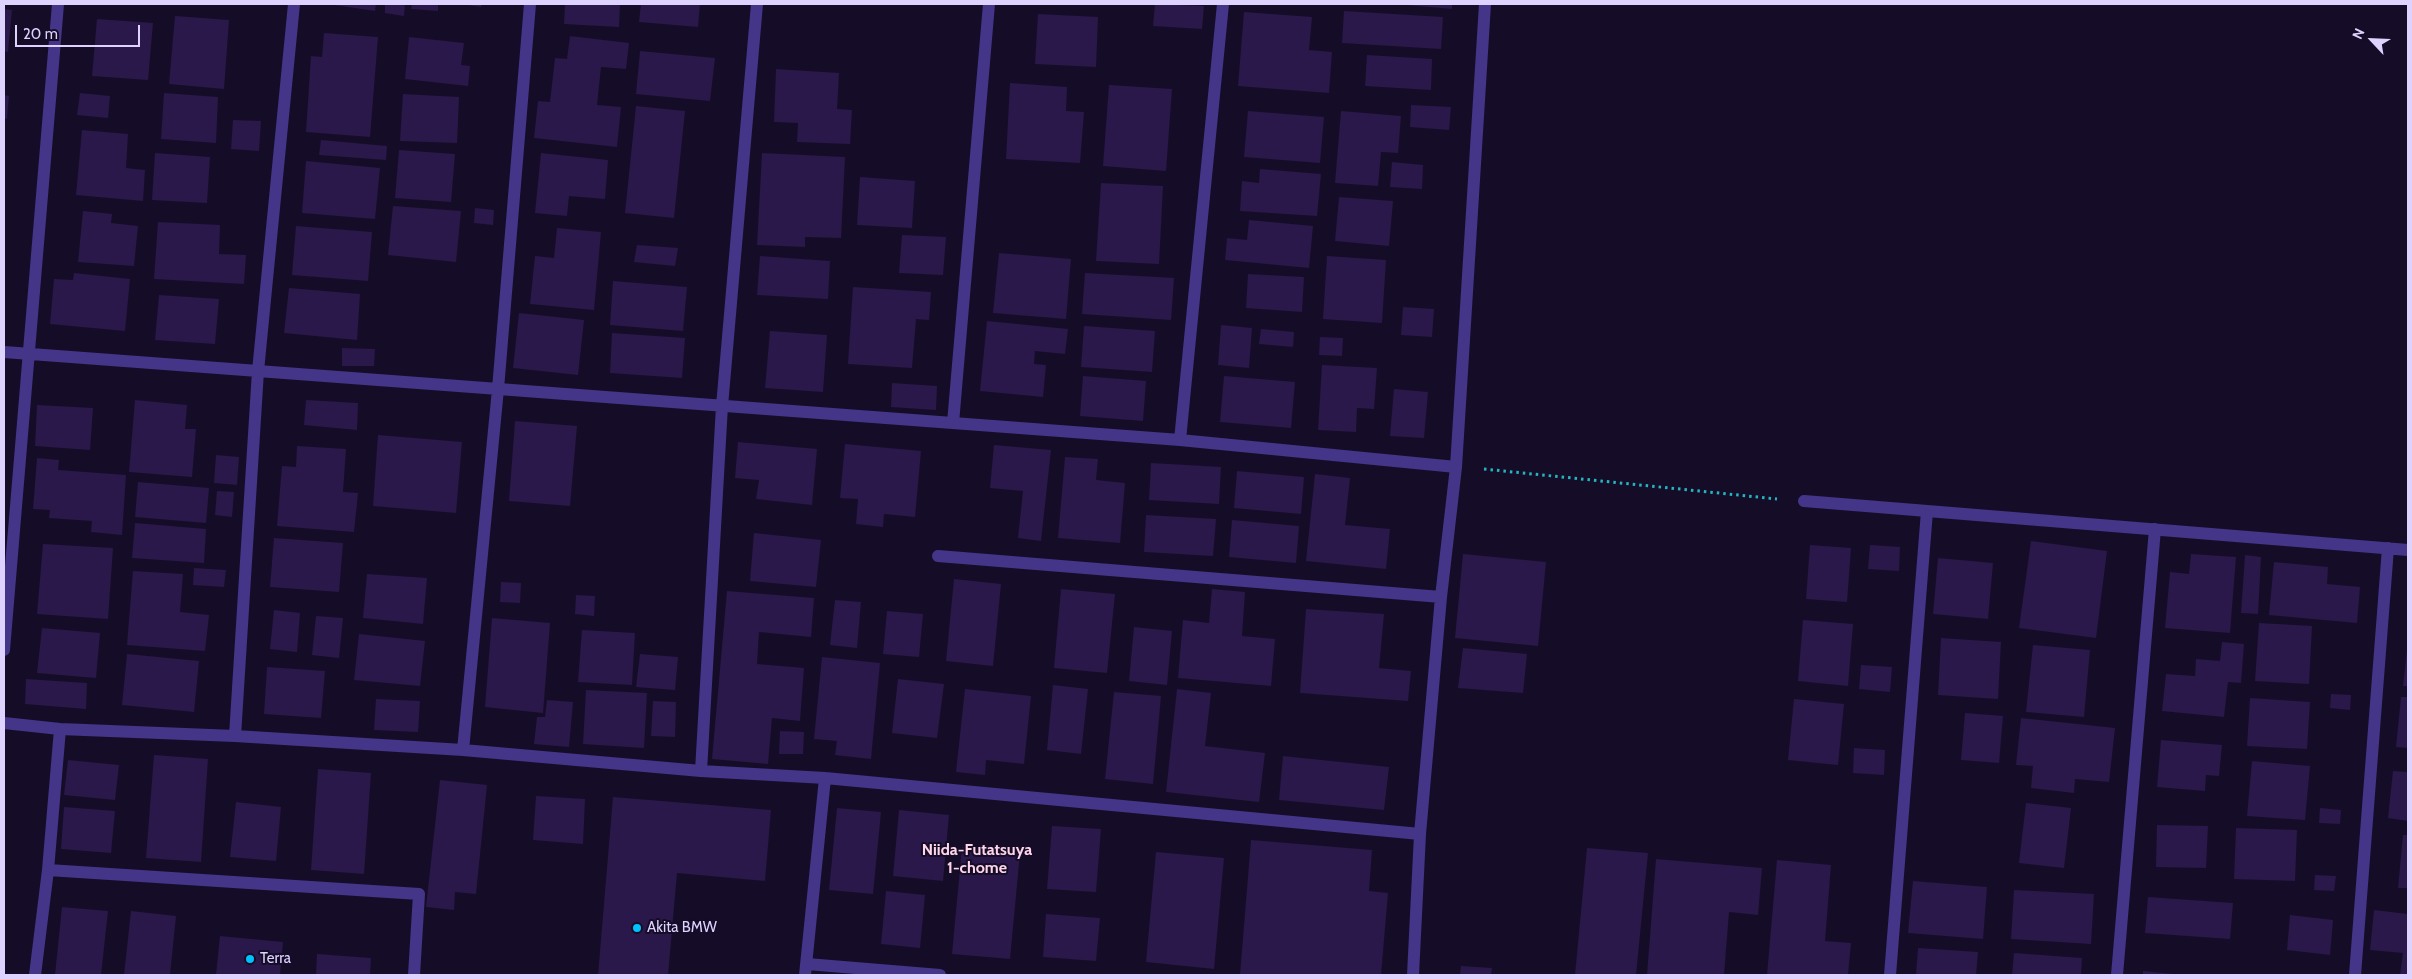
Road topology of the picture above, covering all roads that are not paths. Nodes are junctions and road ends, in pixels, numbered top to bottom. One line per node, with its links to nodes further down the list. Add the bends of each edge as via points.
1 (58, 4): 9 (street)
2 (294, 4): 10 (street)
3 (530, 4): 11 (street)
4 (757, 4): 12 (street)
5 (989, 4): 13 (street)
6 (1223, 4): 14 (street)
7 (1485, 4): 15 (street)
8 (4, 352): 9 (street)
9 (29, 354): 10 (street); 23 (street)
10 (258, 371): 11 (street); 26 (street)
11 (498, 389): 12 (street); 27 (street)
12 (722, 406): 13 (street); 28 (street)
13 (953, 423): 14 (street)
14 (1180, 440): 15 (street)
15 (1456, 467): 22 (street)
16 (1804, 501): 17 (street)
17 (1927, 511): 18 (street); 37 (street)
18 (2154, 529): 19 (street); 38 (street)
19 (2388, 548): 20 (street); 39 (street)
20 (2408, 550)
21 (938, 556): 22 (street)
22 (1441, 597): 30 (street)
23 (4, 650)
24 (4, 723): 25 (street)
25 (60, 728): 26 (street); 31 (street)
26 (234, 736): 27 (street)
27 (463, 750): 28 (street)
28 (701, 771): 29 (street)
29 (825, 778): 30 (street); 32 (street)
30 (1420, 834): 36 (street)
31 (48, 870): 33 (street); 34 (street, via 419,894)
32 (806, 970): 35 (street)
33 (35, 975)
34 (414, 975)
35 (940, 975)
36 (1413, 975)
37 (1890, 975)
38 (2117, 975)
39 (2354, 975)

